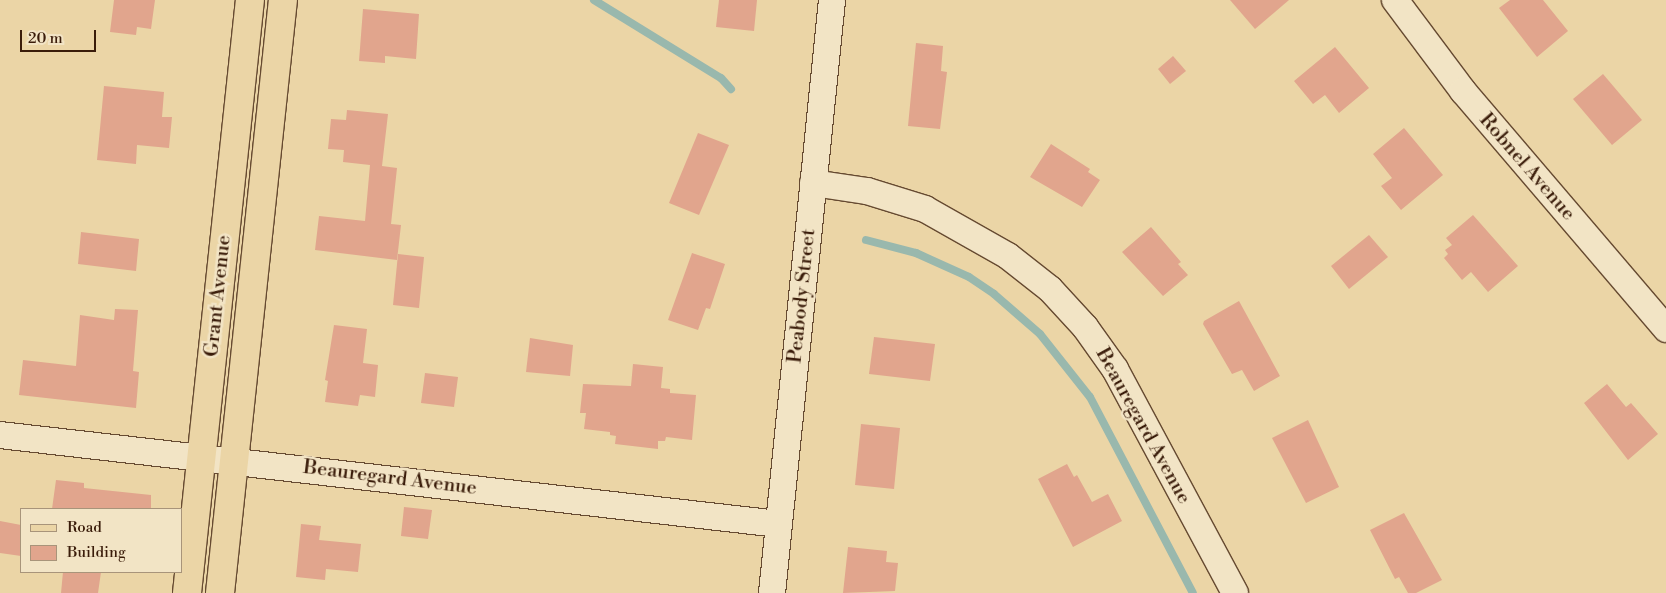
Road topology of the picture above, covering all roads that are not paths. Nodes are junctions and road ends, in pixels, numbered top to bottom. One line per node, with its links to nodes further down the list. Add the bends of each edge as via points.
1 (250, 0): 8 (main road, Grant Avenue)
2 (283, 0): 9 (main road, Grant Avenue)
3 (832, 0): 5 (street, Peabody Street)
4 (1395, 0): 6 (street, Robnel Avenue, via 1463,91)
5 (813, 183): 10 (street, Peabody Street); 14 (street, Beauregard Avenue, via 867,191 924,209 969,231 1050,289 1085,327 1115,369)
6 (1666, 329)
7 (0, 435): 8 (street, Beauregard Avenue)
8 (201, 456): 9 (street, Beauregard Avenue); 11 (main road, Grant Avenue)
9 (235, 460): 10 (street, Beauregard Avenue); 12 (main road, Grant Avenue)
10 (779, 524): 13 (street, Peabody Street)
11 (187, 593)
12 (220, 593)
13 (772, 593)
14 (1235, 593)

